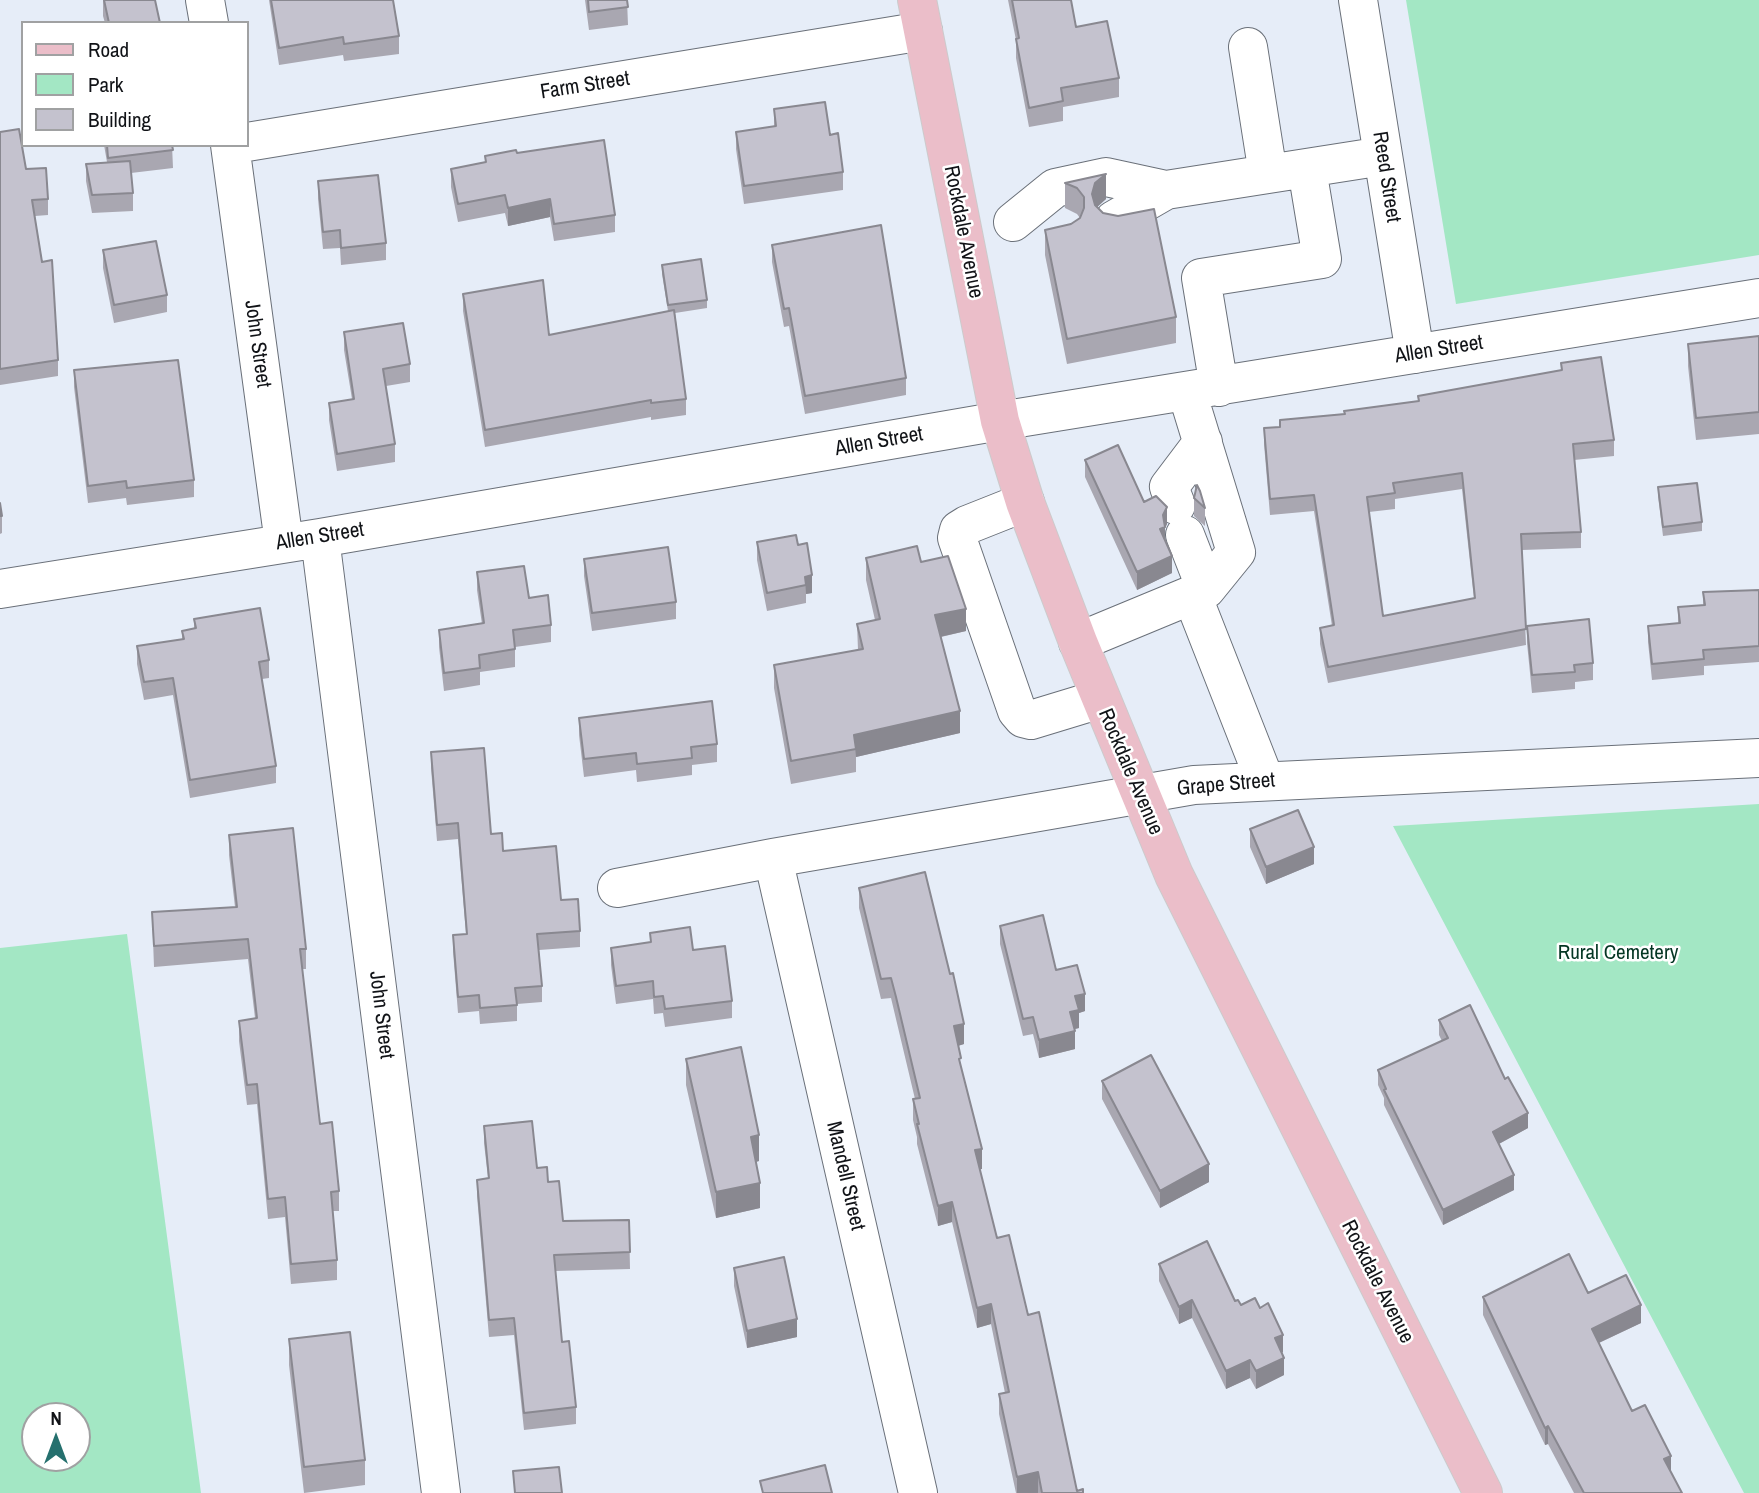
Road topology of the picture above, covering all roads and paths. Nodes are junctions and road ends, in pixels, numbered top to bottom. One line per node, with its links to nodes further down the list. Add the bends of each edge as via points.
1 (205, 0): 4 (street)
2 (1358, 0): 8 (street, Reed Street)
3 (920, 15): 6 (street, Farm Street); 15 (main road, Rockdale Avenue)
4 (209, 21)
5 (1248, 47): 10 (street)
6 (248, 142)
7 (230, 147): 22 (street, John Street)
8 (1383, 156): 9 (street); 17 (street, Reed Street)
9 (1307, 169): 10 (street); 18 (street, via 1322,259 1201,278)
10 (1269, 174): 11 (street)
11 (1167, 190): 12 (street); 13 (street, via 1106,177 1055,188)
12 (1114, 220)
13 (1013, 222): 14 (street); 15 (street)
14 (1063, 230)
15 (963, 234): 19 (main road, Rockdale Avenue)
16 (1759, 298): 17 (street, Allen Street)
17 (1415, 354): 18 (street, Allen Street)
18 (1203, 389): 19 (street, Allen Street); 20 (street)
19 (1000, 421): 21 (main road, Rockdale Avenue); 22 (street, Allen Street)
20 (1203, 442): 24 (street, via 1169,487); 24 (street, via 1236,552)
21 (1025, 502): 25 (main road, Rockdale Avenue); 26 (street, via 967,524 957,538 1017,711 1031,720)
22 (302, 540): 23 (street, Allen Street); 32 (street, John Street)
23 (0, 589)
24 (1199, 592): 25 (street); 28 (street)
25 (1078, 642): 26 (main road, Rockdale Avenue)
26 (1100, 699): 29 (main road, Rockdale Avenue)
27 (1759, 758): 28 (street, Grape Street)
28 (1265, 781): 29 (street, Grape Street, via 1194,785)
29 (1139, 795): 30 (street, Grape Street); 34 (main road, Rockdale Avenue, via 1244,1018)
30 (773, 858): 31 (street, Grape Street); 33 (street, Mandell Street)
31 (617, 888)
32 (441, 1493)
33 (918, 1493)
34 (1483, 1493)

